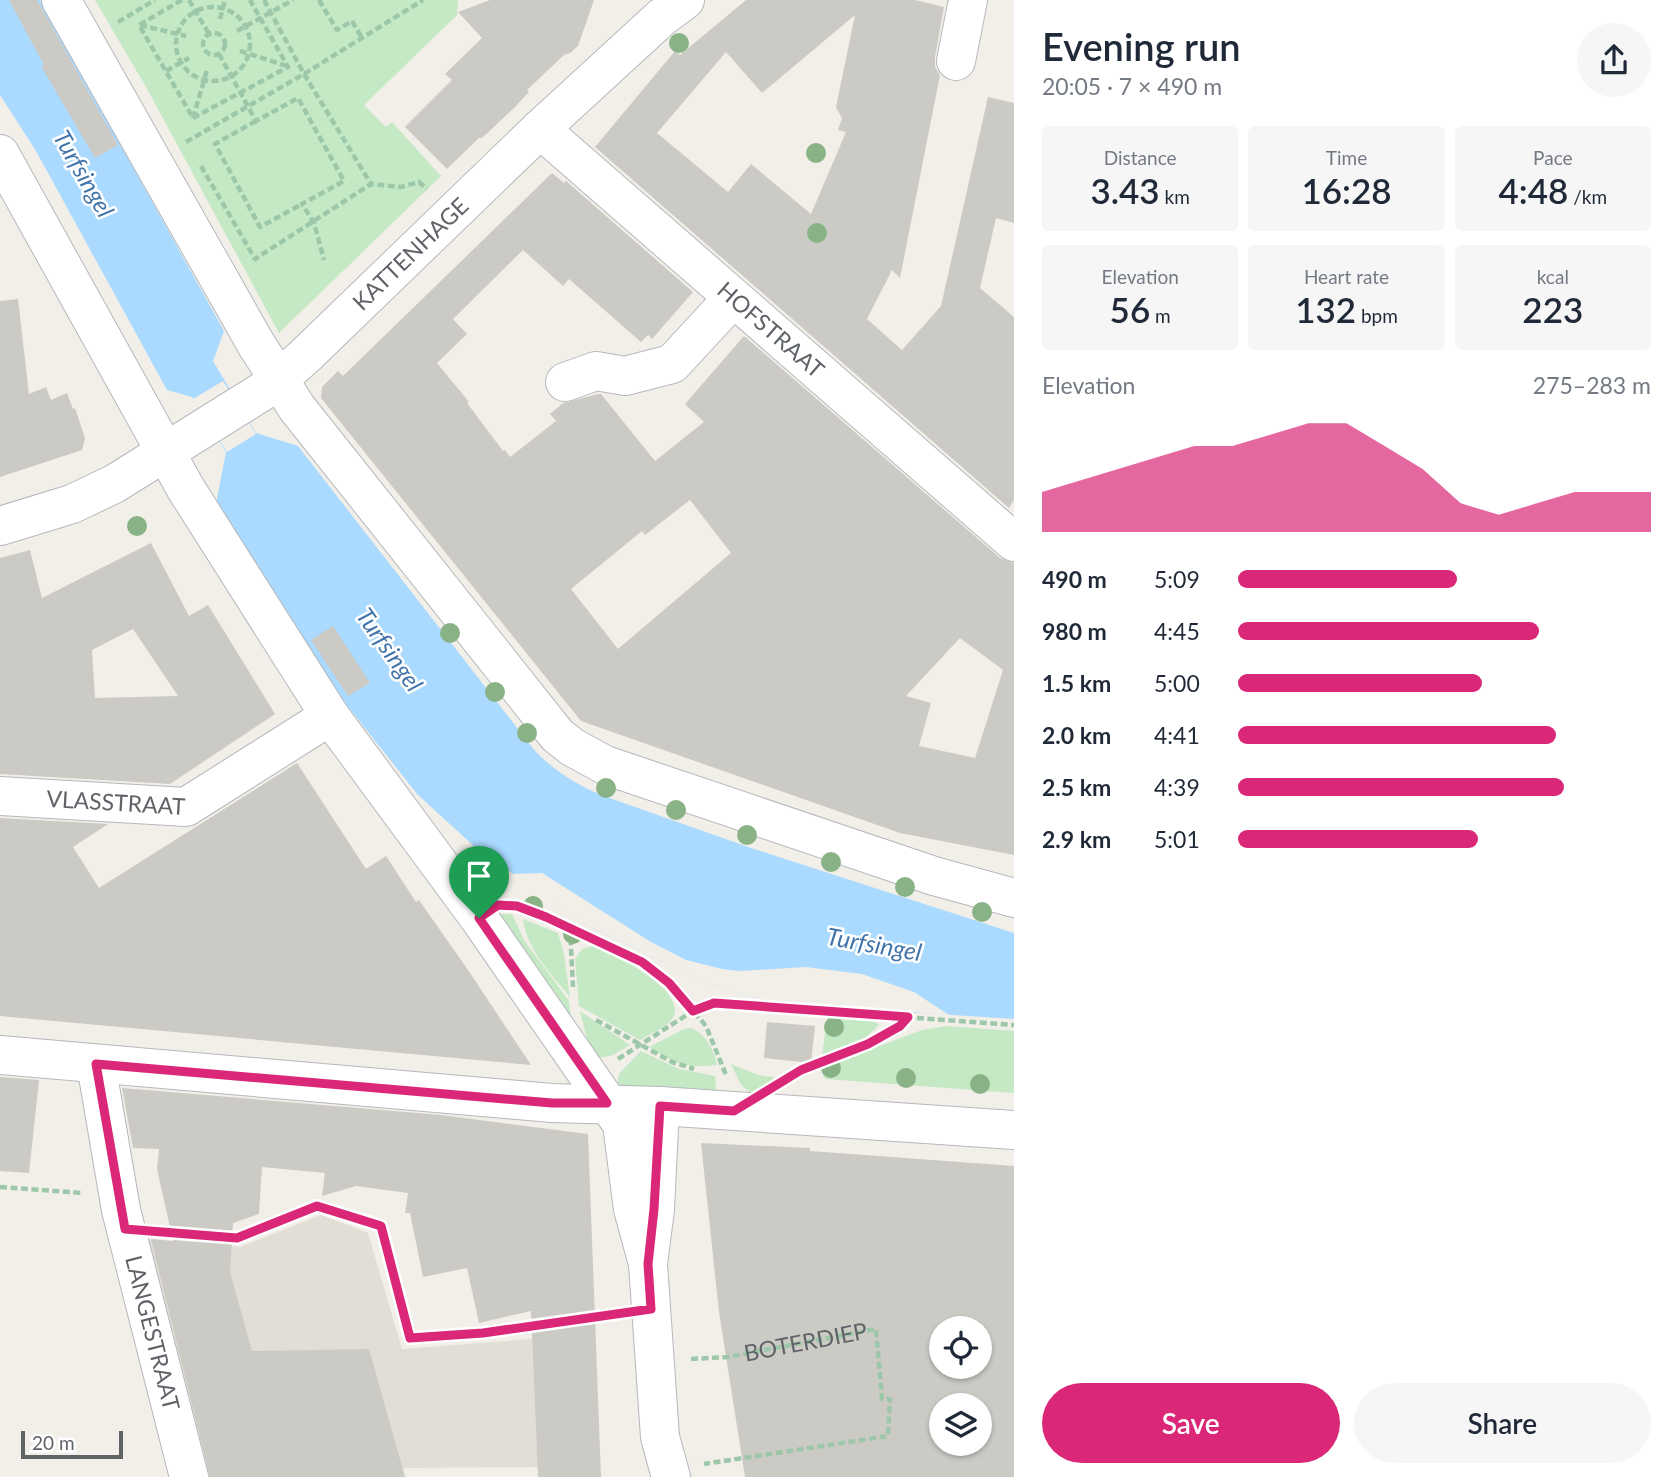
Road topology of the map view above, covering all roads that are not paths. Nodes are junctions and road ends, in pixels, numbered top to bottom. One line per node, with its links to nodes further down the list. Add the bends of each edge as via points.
1 (61, 0): 8 (street)
2 (685, 0): 5 (street, KATTENHAGE)
3 (968, 0): 4 (street)
4 (956, 61)
5 (540, 129): 7 (street, HOFSTRAAT); 8 (street, KATTENHAGE)
6 (0, 155): 10 (street)
7 (733, 298): 9 (street, via 672,364 625,376 596,371); 12 (street, HOFSTRAAT)
8 (279, 379): 10 (street, KATTENHAGE); 15 (street, via 357,486 544,721 572,747 616,768 934,876)
9 (565, 382)
10 (166, 452): 11 (street, KATTENHAGE, via 83,499); 13 (street)
11 (0, 526)
12 (1010, 529)
13 (330, 716): 14 (street, VLASSTRAAT, via 186,807); 18 (street, via 479,918)
14 (0, 796)
15 (1014, 898)
16 (0, 1055): 17 (street)
17 (96, 1064): 18 (street, via 552,1103); 23 (street, LANGESTRAAT, via 121,1212)
18 (607, 1103): 19 (street); 21 (street, via 622,1125 633,1209)
19 (660, 1106): 20 (street, via 730,1093); 21 (street)
20 (1014, 1130)
21 (648, 1264): 22 (street)
22 (660, 1437): 24 (street); 25 (street)
23 (189, 1477)
24 (649, 1477)
25 (671, 1477)

